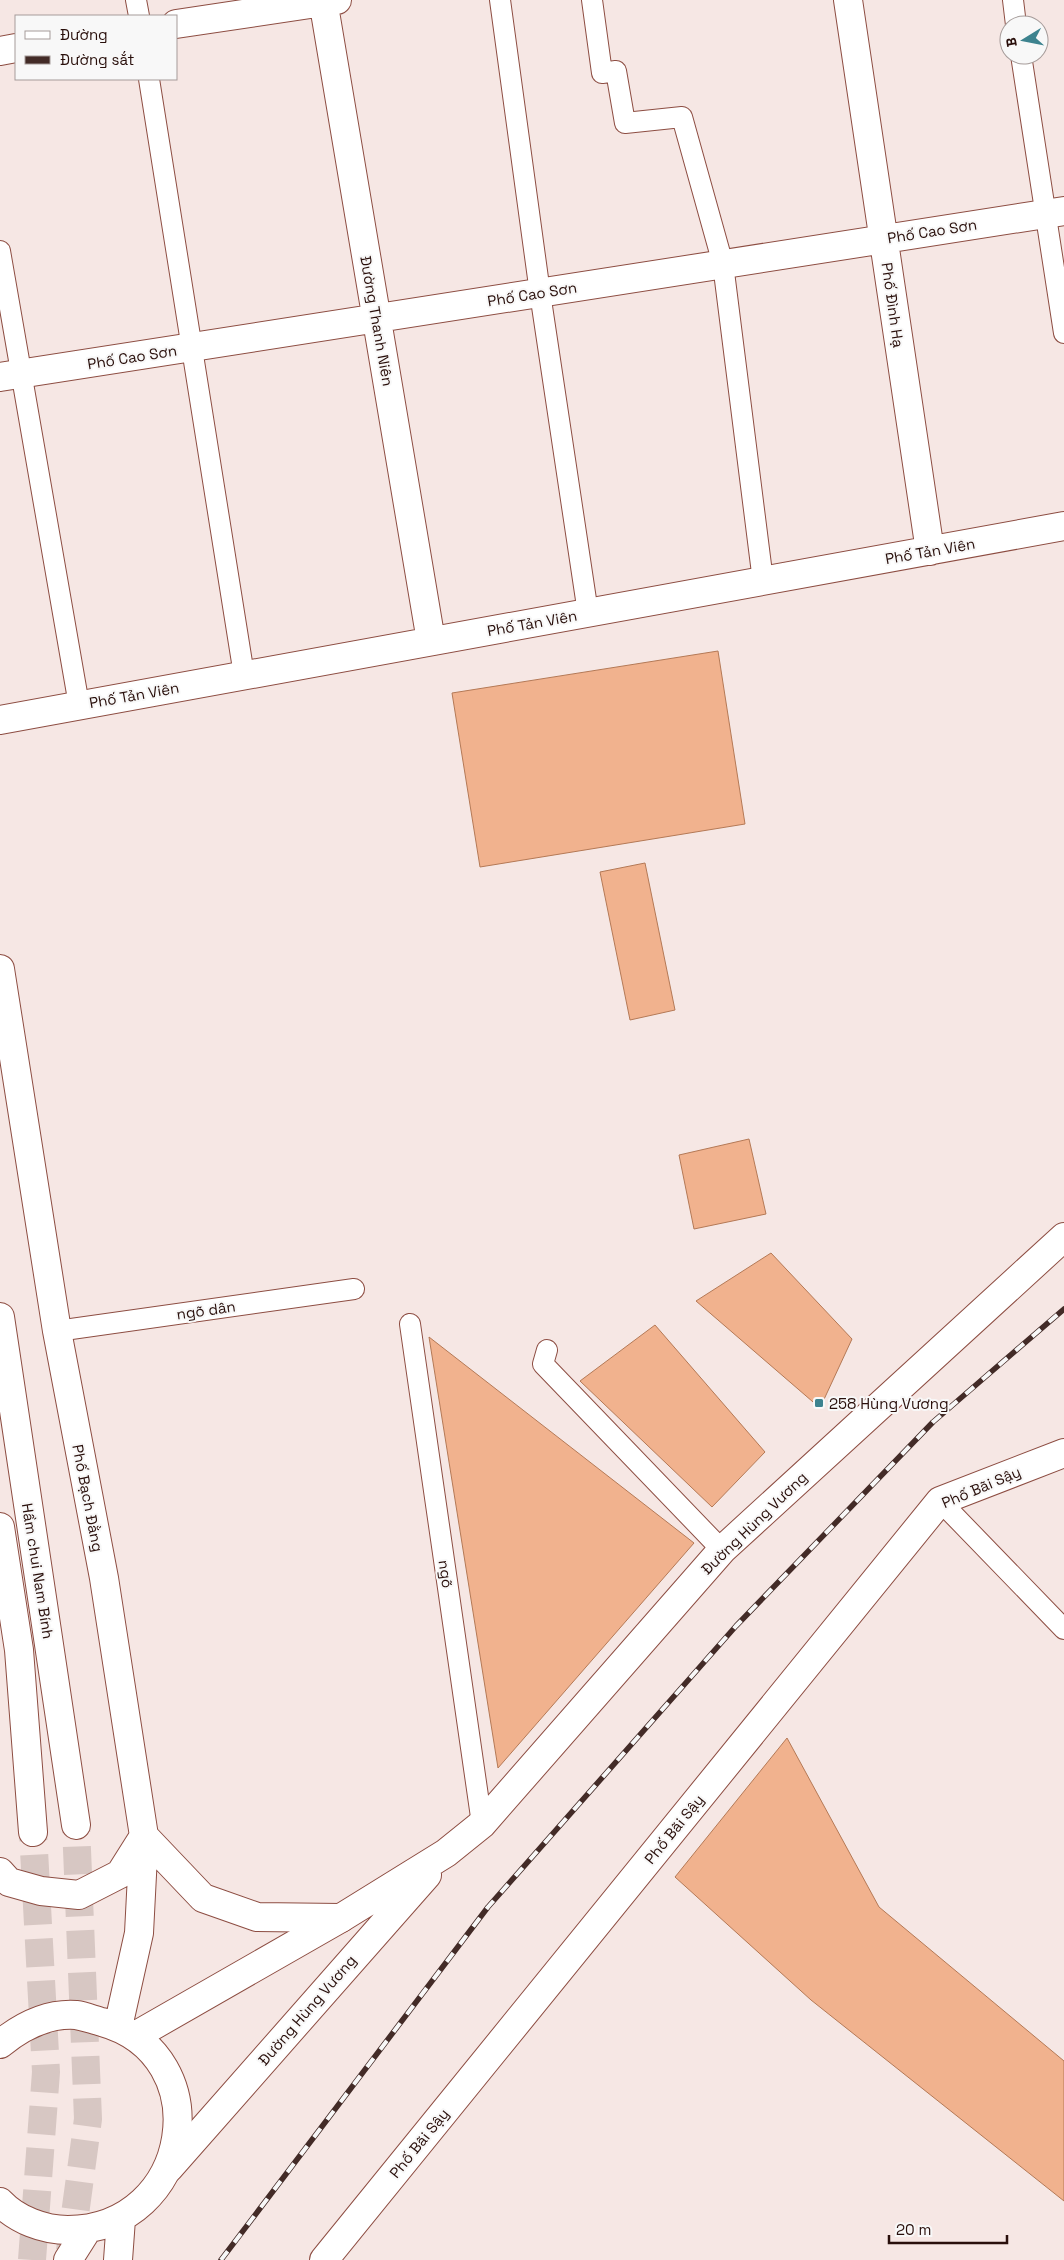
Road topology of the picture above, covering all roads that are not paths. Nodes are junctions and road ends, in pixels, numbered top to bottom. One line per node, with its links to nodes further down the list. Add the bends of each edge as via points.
1 (136, 0): 7 (lane)
2 (500, 0): 18 (lane)
3 (592, 0): 17 (lane, via 602,73 616,71 626,123 682,117)
4 (848, 0): 15 (street, Phố Đình Hạ)
5 (1012, 0): 8 (lane)
6 (328, 1): 9 (street); 19 (street, Đường Thanh Niên)
7 (139, 15)
8 (1014, 15)
9 (178, 24)
10 (15, 48): 11 (street)
11 (0, 51)
12 (1023, 65): 14 (lane)
13 (149, 80): 21 (lane)
14 (1055, 212): 15 (street, Phố Cao Sơn); 20 (lane)
15 (883, 239): 17 (street, Phố Cao Sơn); 24 (street, Phố Đình Hạ)
16 (0, 251): 22 (lane)
17 (723, 264): 18 (street, Phố Cao Sơn); 25 (lane)
18 (540, 293): 19 (street, Phố Cao Sơn); 26 (lane)
19 (377, 318): 21 (street, Phố Cao Sơn); 27 (street, Đường Thanh Niên)
20 (1064, 333)
21 (192, 347): 22 (street, Phố Cao Sơn); 28 (lane)
22 (11, 376): 29 (lane)
23 (1064, 526): 24 (street, Phố Tản Viên)
24 (930, 551): 25 (street, Phố Tản Viên)
25 (763, 581): 26 (street, Phố Tản Viên)
26 (588, 613): 27 (street, Phố Tản Viên)
27 (432, 641): 28 (street, Phố Tản Viên)
28 (244, 675): 29 (street, Phố Tản Viên)
29 (79, 705): 30 (street, Phố Tản Viên)
30 (0, 720)
31 (0, 969): 36 (street, Phố Bạch Đằng)
32 (1064, 1237): 41 (street, Đường Hùng Vương)
33 (354, 1289): 36 (lane, ngõ dân)
34 (0, 1317): 44 (street, Hầm chui Nam Bính)
35 (410, 1324): 43 (lane, ngõ)
36 (57, 1331): 46 (street, Phố Bạch Đằng, via 104,1578)
37 (547, 1350): 41 (lane, via 542,1364)
38 (1064, 1453): 39 (street, Phố Bãi Sậy)
39 (940, 1501): 42 (lane); 58 (street, Phố Bãi Sậy)
40 (0, 1527): 45 (street, Hầm chui Nam Bính, via 19,1650)
41 (722, 1550): 43 (street, Đường Hùng Vương)
42 (1064, 1629)
43 (482, 1824): 47 (street, Đường Hùng Vương)
44 (76, 1825)
45 (33, 1832)
46 (144, 1836): 48 (street, via 120,1874 79,1895 41,1891 9,1882); 49 (street, via 203,1898 257,1917); 50 (street, Phố Bạch Đằng, via 139,1933)
47 (446, 1853): 49 (street, Đường Hùng Vương); 52 (street, Đường Hùng Vương)
48 (0, 1872)
49 (341, 1918): 50 (street, Đường Hùng Vương)
50 (127, 2032): 51 (street, via 76,2015 45,2018 16,2031); 52 (street, via 156,2057 170,2082 178,2110 177,2140)
51 (0, 2044)
52 (169, 2168): 54 (street, via 149,2197)
53 (0, 2202): 55 (street, via 30,2222 58,2230)
54 (121, 2218): 55 (street); 57 (street)
55 (87, 2230): 56 (street)
56 (68, 2260)
57 (118, 2260)
58 (324, 2260)

